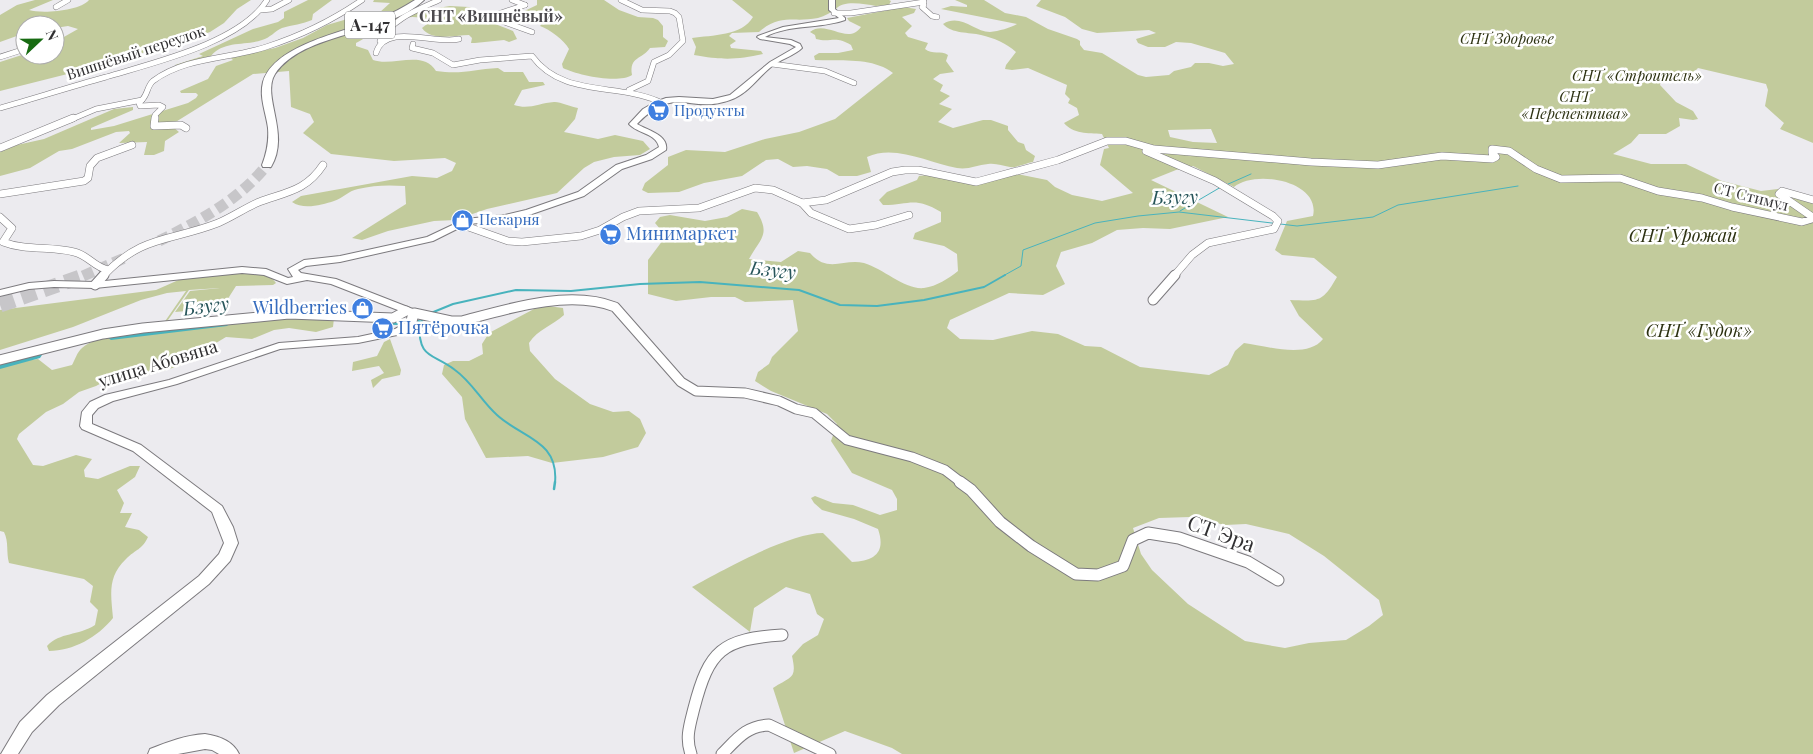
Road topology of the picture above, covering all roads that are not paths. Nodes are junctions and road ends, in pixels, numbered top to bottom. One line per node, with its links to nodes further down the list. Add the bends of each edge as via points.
1 (68, 0): 11 (street)
2 (267, 0): 12 (street, Вишнёвый переулок)
3 (289, 0): 12 (street, via 272,9)
4 (362, 0): 24 (street, via 334,19 274,44)
5 (420, 0): 34 (highway, А-147, via 393,16 305,49 281,63 269,78 266,95 275,139)
6 (439, 0): 17 (street, via 394,22)
7 (512, 0): 15 (street, via 525,5 494,18)
8 (621, 0): 26 (street, via 642,10 675,13 679,17 683,41 669,55 654,62 648,82)
9 (832, 0): 13 (street)
10 (923, 1): 13 (street); 14 (street, via 922,7)
11 (56, 7)
12 (261, 10): 21 (street, Вишнёвый переулок, via 229,33)
13 (834, 13): 23 (street, via 843,19 762,34 760,37 764,39 799,46)
14 (937, 18)
15 (532, 32)
16 (459, 39): 17 (street, via 446,42 410,36)
17 (380, 41): 20 (street)
18 (413, 44): 26 (street, via 412,48 433,53 452,65 532,56 545,72 565,82)
19 (15, 52): 22 (street)
20 (376, 53)
21 (175, 56): 24 (street, via 164,70); 29 (street, Вишнёвый переулок)
22 (0, 57)
23 (772, 64): 25 (street, via 818,70); 28 (street, via 726,99)
24 (167, 72): 27 (street, via 152,82)
25 (854, 83)
26 (629, 90): 28 (street)
27 (142, 100): 30 (street, via 140,106 163,107 155,115 154,126 181,125); 33 (street, via 96,109)
28 (658, 101): 42 (street, via 633,124 660,140 663,148 659,152 619,167 586,191 561,201 523,214)
29 (0, 108)
30 (186, 128)
31 (1107, 141): 37 (street, СТ Стимул, via 1154,149 1360,164 1389,164 1431,157 1492,159 1496,157 1492,149 1508,151 1536,169 1561,179 1613,177 1802,222 1812,219 1811,216 1779,194 1782,191); 38 (street, via 1058,160 986,180 976,182 905,170 892,172 826,200); 41 (street, via 1150,152 1215,180 1273,216)
32 (132, 145): 36 (street, via 94,160 84,181)
33 (0, 148)
34 (267, 165)
35 (323, 165): 43 (street, via 318,174 295,191 260,202 234,217 203,228 150,242)
36 (0, 194)
37 (1813, 200)
38 (802, 203): 39 (street, via 807,212 843,228 877,224); 42 (street, via 773,190 755,188 699,208 638,211 580,236 522,242 508,241)
39 (909, 215)
40 (0, 216): 43 (street, via 12,228 4,242 19,248 83,254 97,267)
41 (1277, 223): 47 (street, via 1274,229 1208,243 1188,259)
42 (460, 224): 44 (street, via 430,239 295,267 295,274)
43 (108, 270): 45 (street)
44 (304, 278): 45 (street, via 284,281 266,272 242,270); 48 (street, via 333,281)
45 (95, 285): 46 (street, via 30,286)
46 (0, 294)
47 (1153, 300)
48 (414, 317): 49 (street, via 289,314 122,331); 50 (street, СТ Эра, via 462,320 550,301 602,302 615,307 681,382 696,392 745,393 779,401 814,413 847,440 912,457 945,470 971,490 1000,522 1076,574 1098,575 1123,566 1133,540 1148,532 1217,549); 52 (street, улица Абовяна, via 398,332 373,338 270,348 199,374 94,405 86,415 86,426 137,448 217,509 231,543 225,557 204,580 53,700 26,727)
49 (0, 360)
50 (1278, 580)
51 (782, 635): 55 (street, via 736,641 719,652 706,669 687,746)
52 (10, 754)
53 (156, 754): 54 (street, via 199,741 223,745)
54 (231, 754)
55 (691, 754)
56 (722, 754): 57 (street, via 746,730 769,725)
57 (830, 754)

